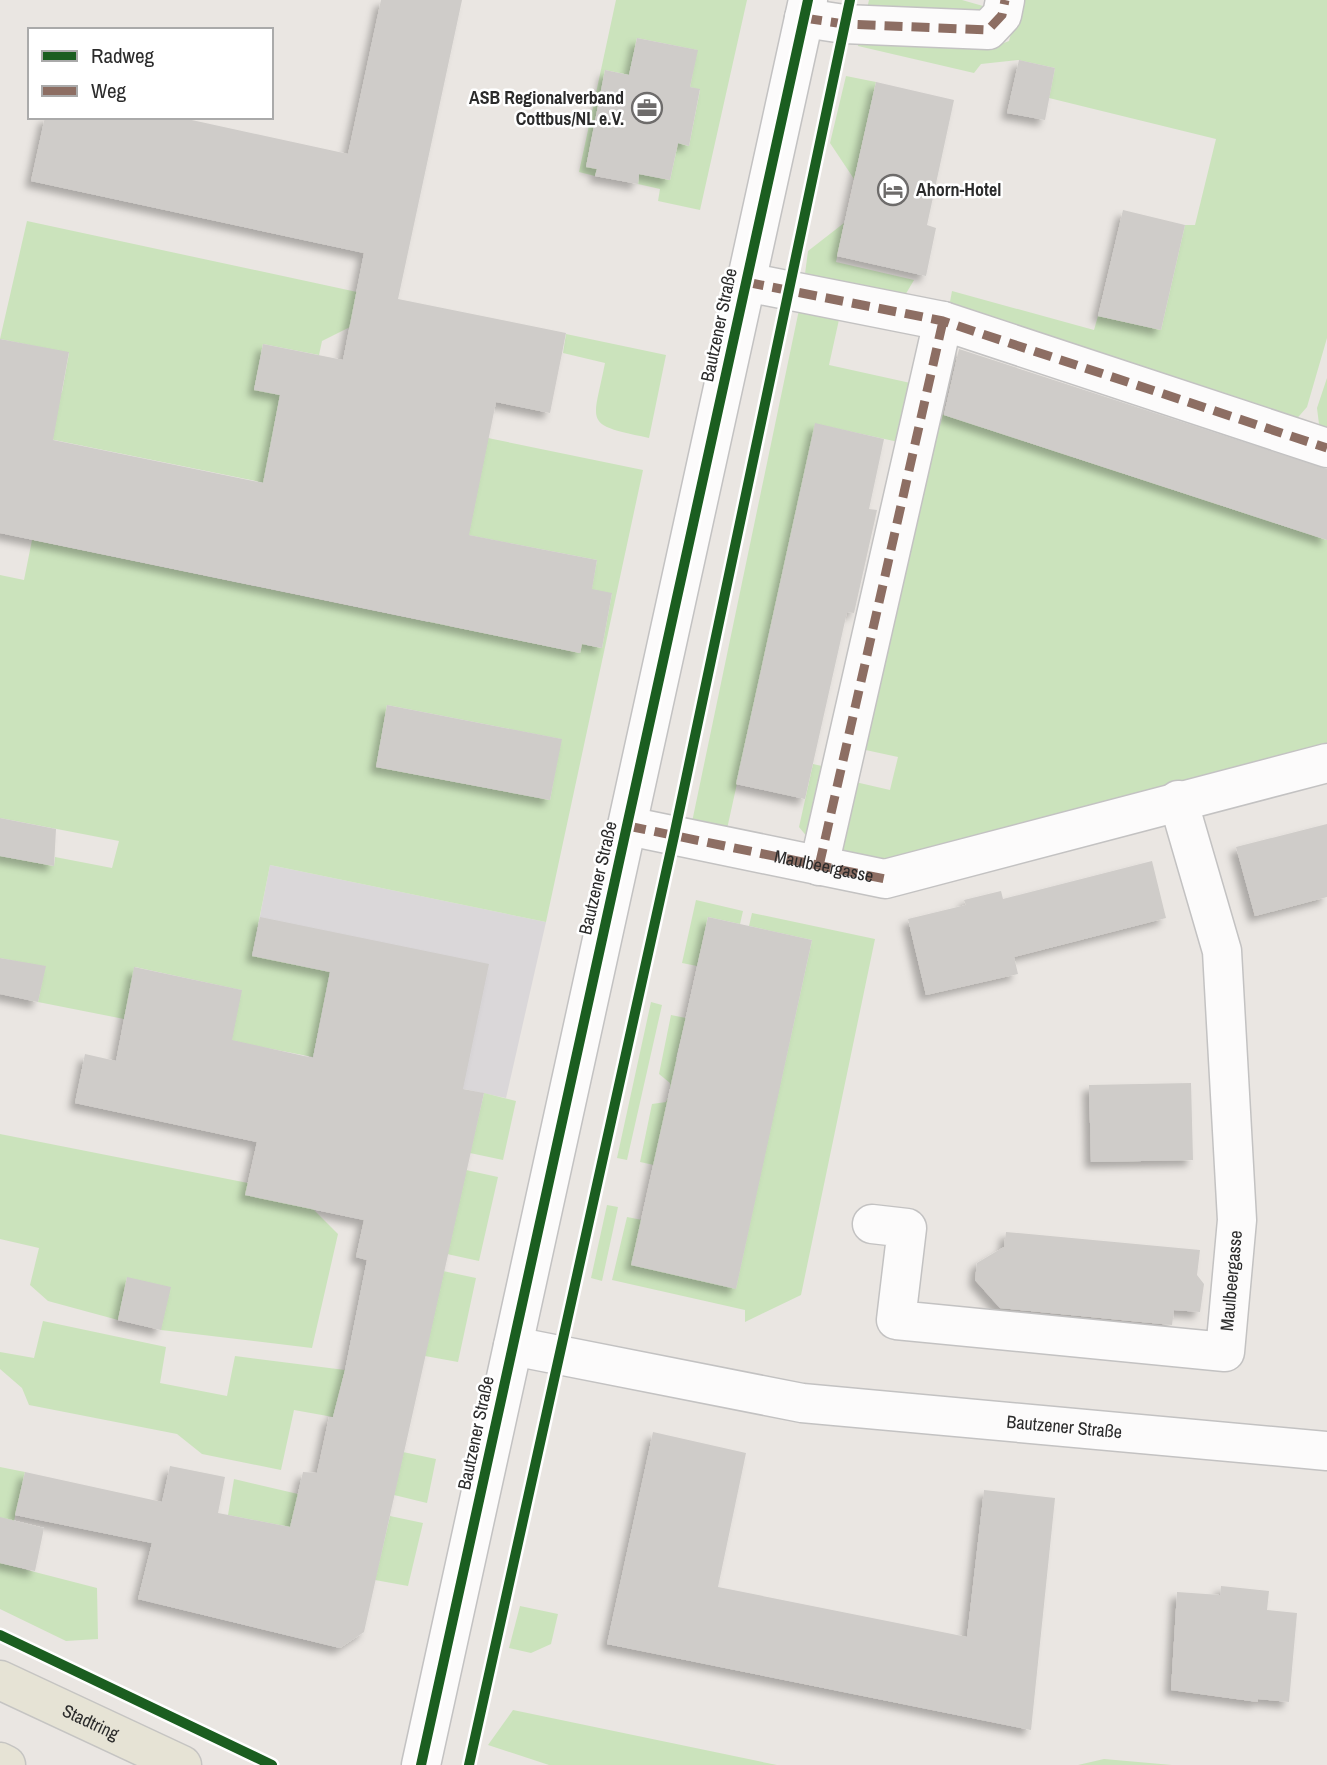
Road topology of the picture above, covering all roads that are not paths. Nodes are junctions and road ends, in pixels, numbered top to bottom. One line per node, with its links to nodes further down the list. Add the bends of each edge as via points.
1 (1005, 0): 2 (street, Bautzener Straße, via 1002,15 988,30 844,24)
2 (806, 9): 3 (street, Bautzener Straße)
3 (747, 282): 4 (street, Bautzener Straße); 8 (street, Bautzener Straße)
4 (943, 321): 5 (street, Bautzener Straße); 9 (street)
5 (1327, 448)
6 (1327, 763): 7 (street, Maulbeergasse)
7 (1178, 800): 9 (street, Maulbeergasse, via 886,879); 10 (street, Maulbeergasse, via 1222,951 1237,1220 1225,1352 896,1320 906,1228)
8 (628, 826): 9 (street, Maulbeergasse); 11 (street, Bautzener Straße)
9 (819, 866)
10 (872, 1224)
11 (513, 1346): 12 (street, Bautzener Straße, via 802,1403); 17 (street, Bautzener Straße)
12 (1327, 1451)
13 (0, 1680): 16 (main road, Stadtring)
14 (0, 1762): 15 (main road)
15 (6, 1765)
16 (182, 1765)
17 (421, 1765)

